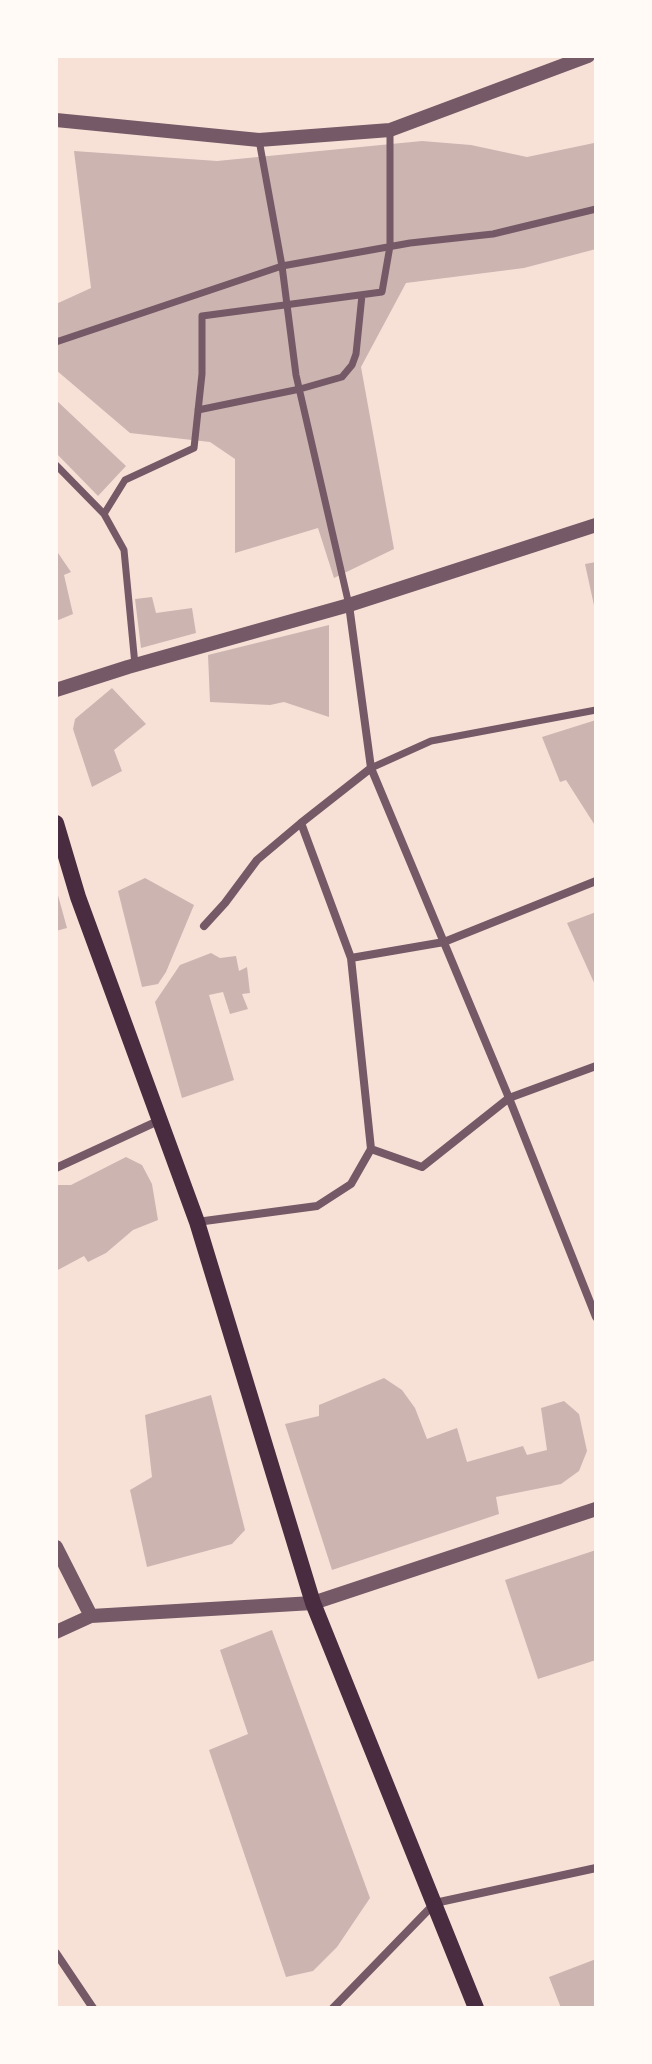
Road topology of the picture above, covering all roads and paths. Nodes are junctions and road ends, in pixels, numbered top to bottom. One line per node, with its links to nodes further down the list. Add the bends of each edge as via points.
1 (588, 56): 3 (street)
2 (56, 120): 4 (street)
3 (390, 130): 4 (street); 6 (street)
4 (259, 140): 7 (street)
5 (596, 209): 6 (street, via 493,234)
6 (390, 246): 7 (street); 8 (street, via 382,292)
7 (282, 266): 9 (street); 10 (street)
8 (362, 295): 9 (street); 11 (street, via 352,365 342,377)
9 (287, 306): 11 (street); 12 (street, via 202,316)
10 (56, 342)
11 (300, 389): 12 (street); 16 (street)
12 (198, 410): 14 (street, via 194,448 125,480)
13 (56, 465): 14 (street)
14 (104, 514): 17 (street, via 124,550)
15 (596, 525): 16 (street)
16 (349, 605): 17 (street); 20 (street)
17 (135, 665): 18 (street)
18 (56, 690)
19 (596, 710): 20 (street, via 431,741)
20 (371, 768): 22 (street); 25 (street)
21 (56, 823): 29 (main road)
22 (301, 823): 24 (street, via 257,860); 26 (street)
23 (596, 881): 25 (street)
24 (204, 926)
25 (444, 942): 26 (street); 28 (street)
26 (351, 958): 30 (street)
27 (596, 1066): 28 (street)
28 (509, 1098): 30 (street, via 422,1167); 33 (street)
29 (158, 1121): 31 (street); 32 (main road)
30 (371, 1149): 32 (street, via 351,1184 317,1206)
31 (56, 1168)
32 (197, 1222): 36 (main road)
33 (596, 1317)
34 (596, 1509): 36 (street)
35 (56, 1547): 37 (street)
36 (313, 1603): 37 (street); 40 (main road)
37 (91, 1616): 38 (street)
38 (56, 1632)
39 (596, 1868): 40 (street)
40 (435, 1903): 43 (street); 44 (main road)
41 (56, 1953): 42 (street)
42 (93, 2008)
43 (333, 2008)
44 (476, 2008)

